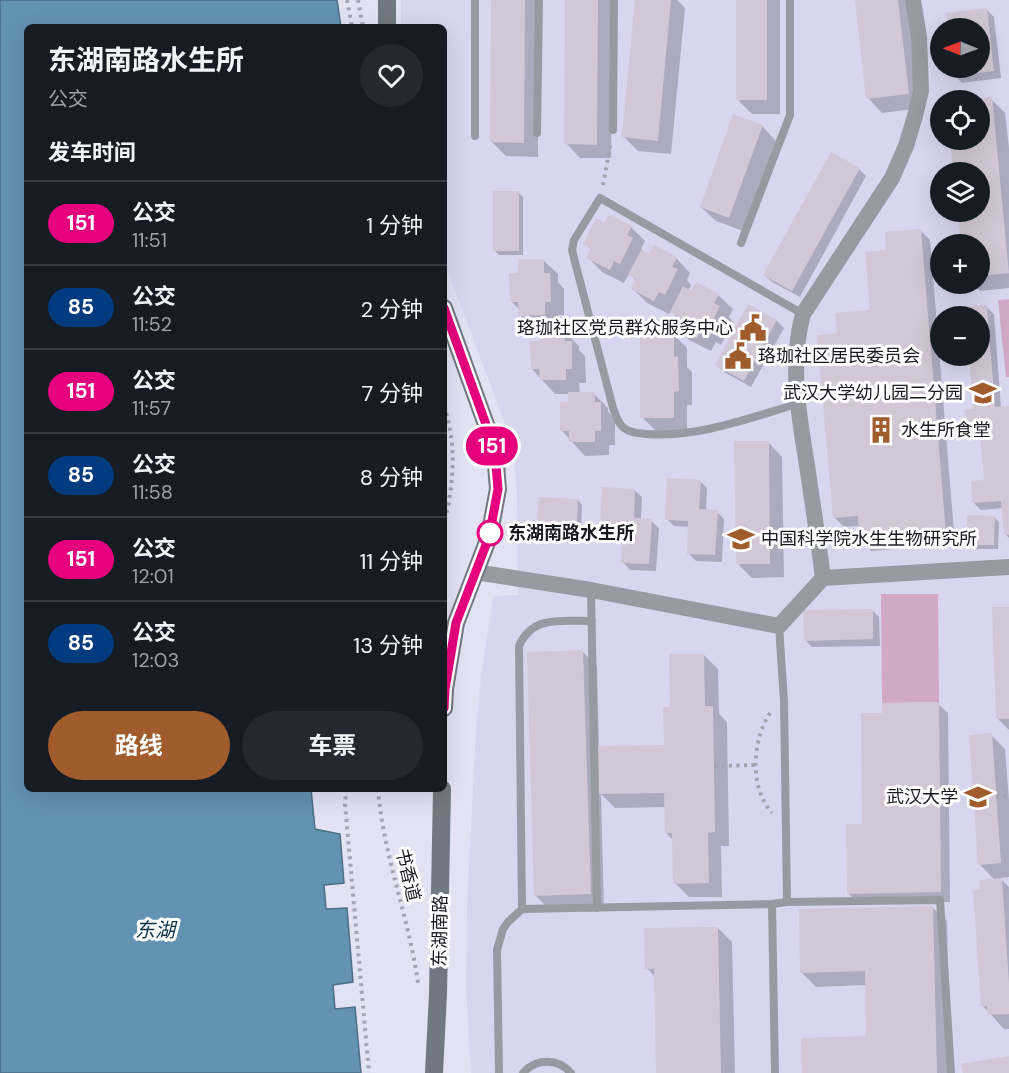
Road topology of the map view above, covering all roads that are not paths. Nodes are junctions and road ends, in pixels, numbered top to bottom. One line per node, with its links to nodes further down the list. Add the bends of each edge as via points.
1 (387, 0): 7 (street)
2 (475, 0): 10 (lane)
3 (539, 0): 9 (lane)
4 (614, 0): 8 (lane)
5 (790, 0): 11 (lane, via 790,116)
6 (913, 0): 12 (street, via 921,91 906,146 892,178)
7 (387, 24)
8 (613, 130)
9 (537, 133)
10 (475, 136)
11 (741, 243)
12 (803, 314): 14 (street, via 795,363); 14 (lane, via 600,198 574,240 572,250 618,422 625,429 634,433 678,434)
13 (447, 316): 16 (street, via 488,430 496,465 495,512)
14 (797, 404): 17 (street)
15 (1009, 567): 17 (street)
16 (476, 572): 18 (street); 21 (street, via 456,623)
17 (823, 578): 20 (street)
18 (591, 590): 19 (lane); 20 (street)
19 (592, 621): 25 (lane); 26 (lane, via 545,622 527,632 519,646)
20 (779, 626): 23 (lane)
21 (447, 677)
22 (442, 792): 27 (street, 东湖南路)
23 (787, 902): 24 (lane); 32 (lane, via 940,900)
24 (772, 904): 25 (lane); 31 (lane)
25 (597, 908): 26 (lane)
26 (522, 909): 28 (lane, via 508,922 496,950)
27 (434, 1073)
28 (499, 1073)
29 (523, 1073): 30 (lane, via 536,1063 547,1061 558,1063)
30 (571, 1073)
31 (775, 1073)
32 (951, 1073)

